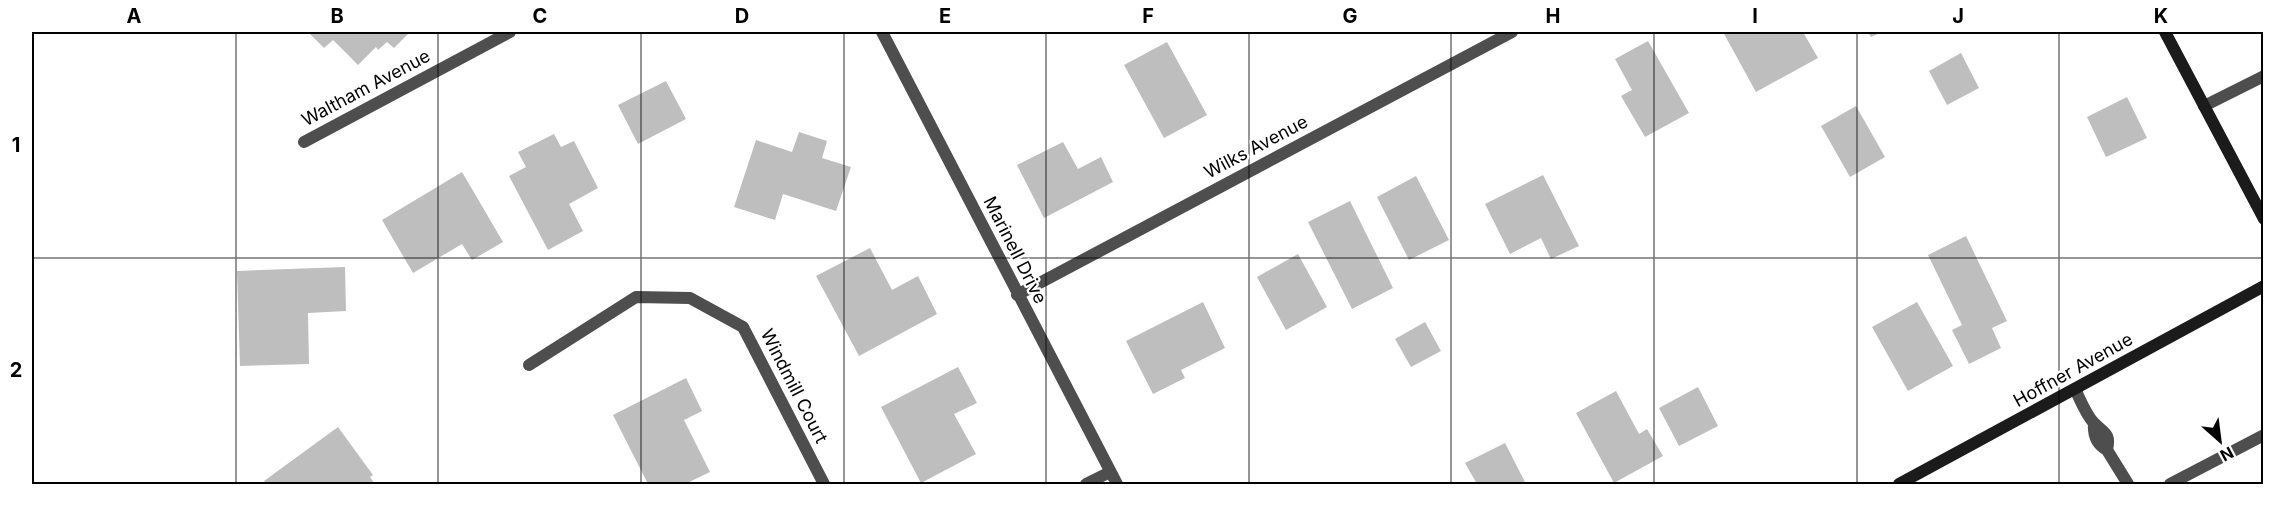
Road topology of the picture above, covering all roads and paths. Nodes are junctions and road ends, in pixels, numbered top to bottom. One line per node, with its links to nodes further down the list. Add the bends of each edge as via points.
1 (510, 32): 7 (street, Waltham Avenue)
2 (882, 32): 10 (street, Marinell Drive)
3 (1512, 32): 10 (street, Wilks Avenue)
4 (2164, 32): 6 (main road)
5 (2264, 76): 6 (street)
6 (2204, 106): 8 (main road)
7 (304, 142)
8 (2264, 219)
9 (2264, 286): 12 (main road, Hoffner Avenue)
10 (1017, 295): 14 (street, Marinell Drive)
11 (528, 365): 16 (street, Windmill Court, via 636,297 690,298 743,327)
12 (2075, 389): 15 (main road, Hoffner Avenue); 20 (street, via 2094,423 2099,446 2107,450)
13 (2264, 435): 21 (street)
14 (1110, 472): 17 (street); 18 (street, Marinell Drive)
15 (1916, 481): 19 (main road, Hoffner Avenue)
16 (824, 484)
17 (1086, 484)
18 (1117, 484)
19 (1899, 484)
20 (2128, 484)
21 (2170, 484)

